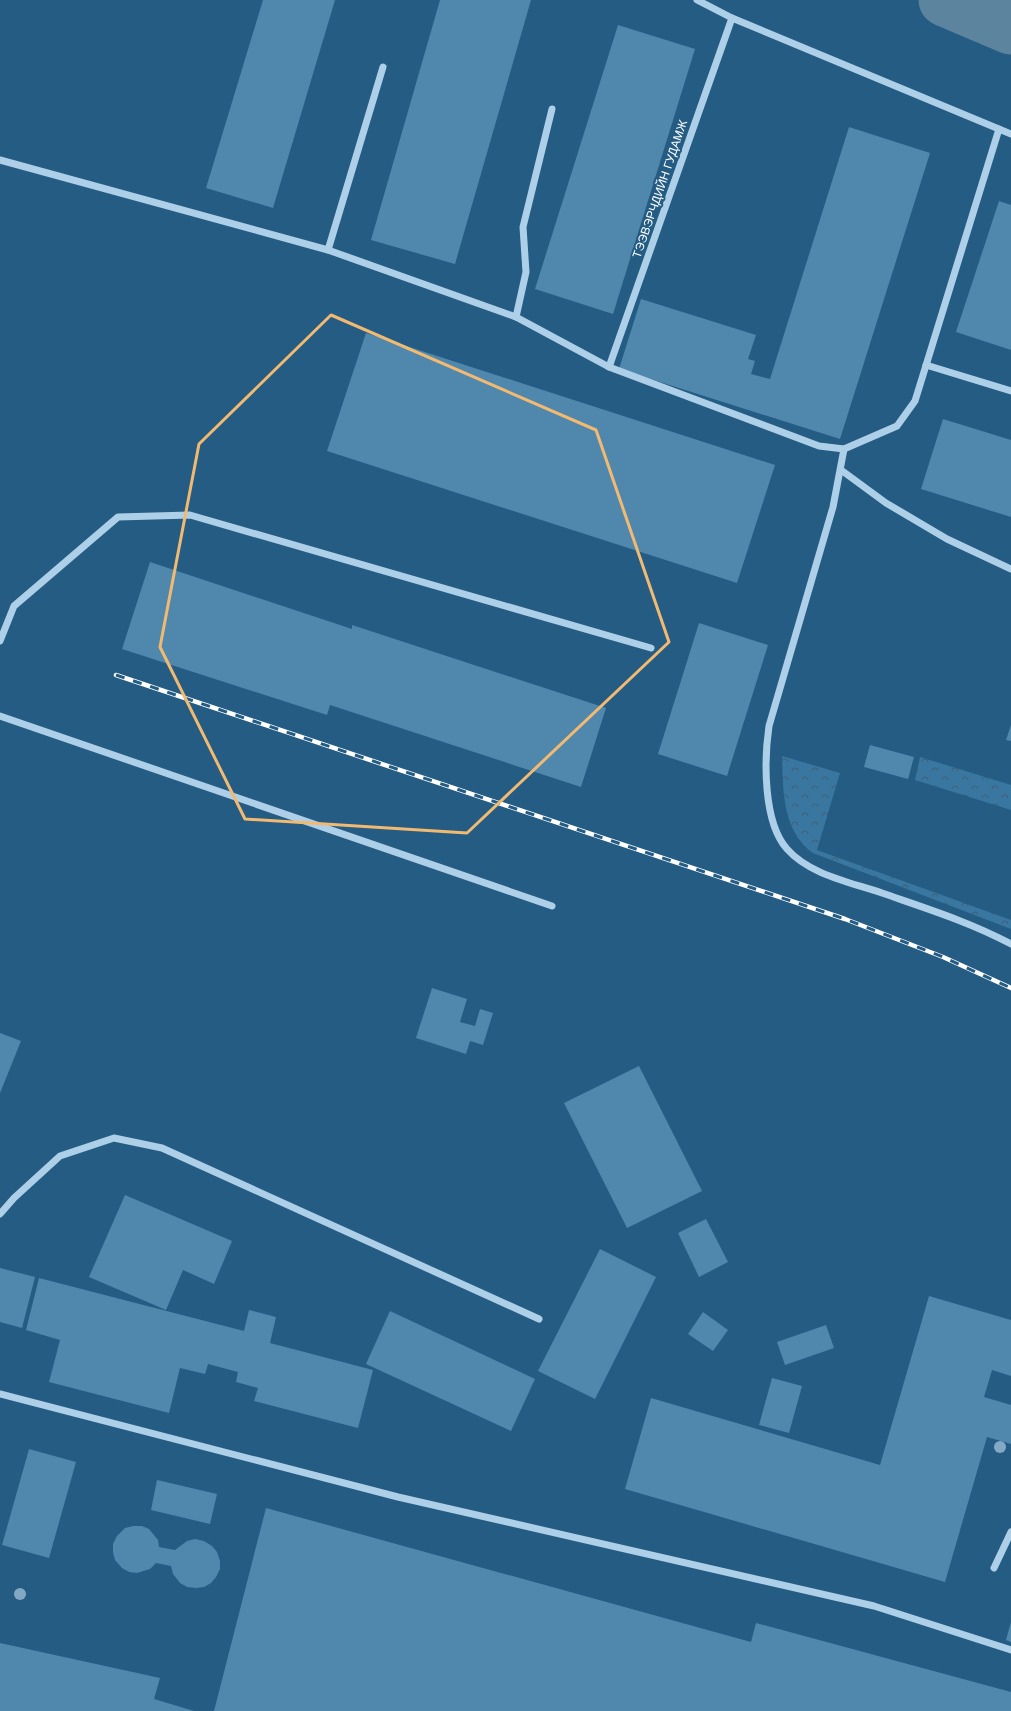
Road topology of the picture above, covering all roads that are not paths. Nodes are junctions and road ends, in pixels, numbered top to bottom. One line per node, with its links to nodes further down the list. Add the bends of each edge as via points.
1 (696, 0): 2 (lane)
2 (732, 18): 5 (lane); 11 (lane, ТЭЭВЭРЧДИЙН ГУДАМЖ)
3 (383, 67): 8 (lane)
4 (552, 109): 9 (lane, via 523,228 526,272)
5 (999, 129): 6 (lane); 10 (lane)
6 (1011, 134)
7 (0, 160): 8 (lane)
8 (328, 250): 9 (lane)
9 (516, 317): 11 (lane)
10 (926, 365): 12 (lane); 13 (lane, via 915,401 897,426)
11 (609, 367): 13 (lane, via 819,446)
12 (1011, 391)
13 (844, 449): 14 (lane)
14 (841, 470): 15 (lane, via 886,503 947,539); 20 (lane, via 833,507 768,726 766,782 777,833 794,856 819,871 957,920)
15 (1011, 569)
16 (0, 641): 17 (lane, via 14,606 118,518 190,515)
17 (651, 648)
18 (0, 716): 19 (lane)
19 (552, 906)
20 (1011, 944)
21 (0, 1214): 22 (lane, via 60,1156 114,1138 162,1148)
22 (539, 1318)
23 (0, 1394): 26 (lane, via 398,1497 874,1606)
24 (1011, 1532): 25 (lane)
25 (994, 1568)
26 (1011, 1650)

